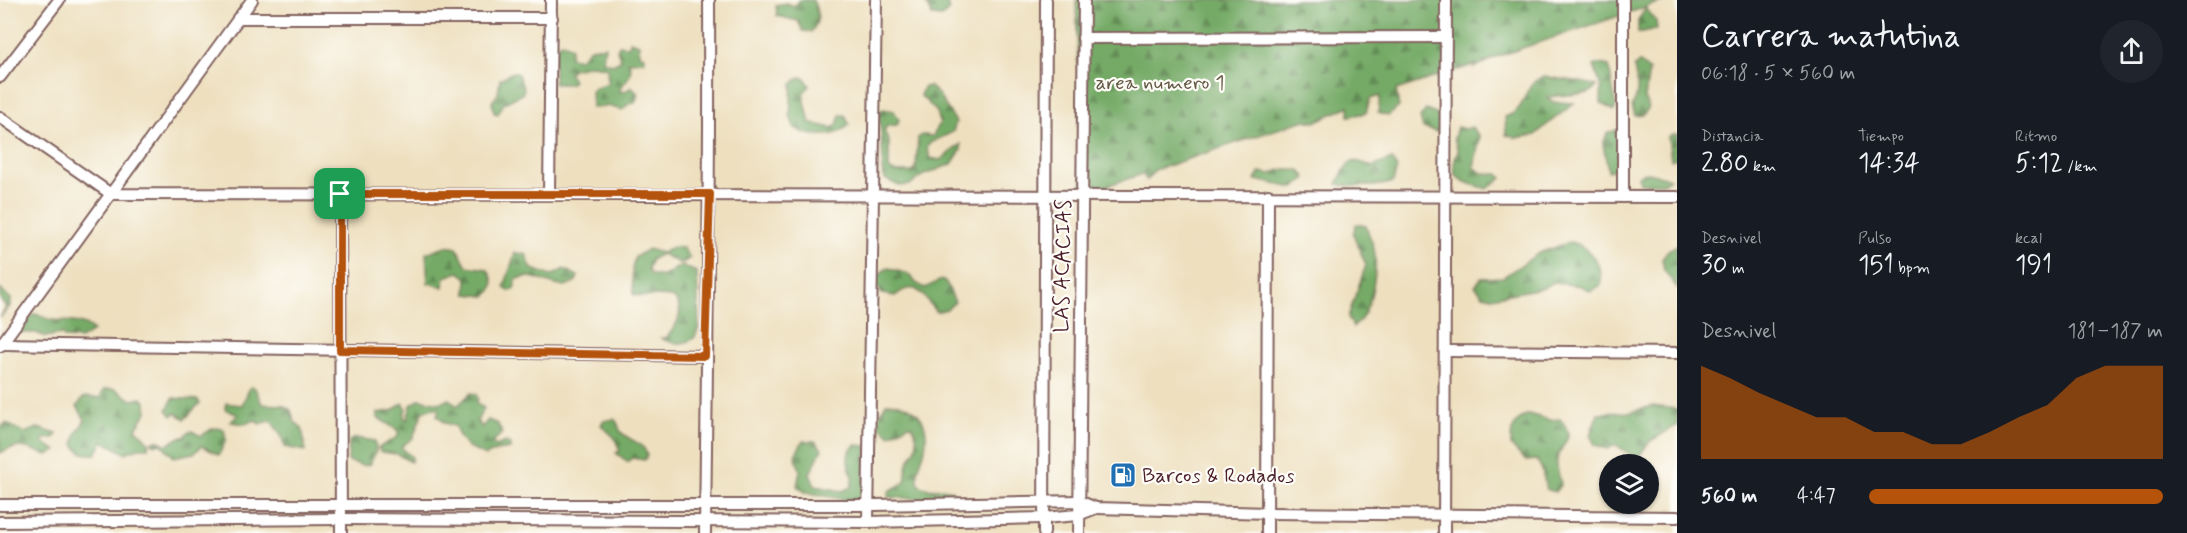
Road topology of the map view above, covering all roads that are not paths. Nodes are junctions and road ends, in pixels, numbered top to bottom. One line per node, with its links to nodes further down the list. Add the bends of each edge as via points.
1 (58, 0): 14 (street)
2 (252, 0): 10 (street)
3 (551, 0): 11 (street)
4 (709, 0): 19 (street)
5 (876, 0): 20 (street)
6 (1046, 0): 21 (street, LAS ACACIAS)
7 (1084, 0): 13 (street, LAS ACACIAS)
8 (1446, 0): 12 (street)
9 (1623, 0): 25 (street)
10 (238, 18): 11 (street); 16 (street)
11 (552, 18): 18 (street)
12 (1446, 37): 13 (street); 24 (street)
13 (1083, 38): 22 (street, LAS ACACIAS)
14 (0, 77)
15 (0, 117): 16 (street)
16 (111, 194): 17 (street); 27 (street)
17 (340, 194): 18 (street); 28 (street)
18 (549, 194): 19 (street)
19 (710, 194): 20 (street); 31 (street)
20 (874, 194): 21 (street); 37 (street)
21 (1047, 194): 22 (street); 32 (street, LAS ACACIAS)
22 (1082, 194): 23 (street); 33 (street, LAS ACACIAS)
23 (1268, 195): 24 (street); 39 (street)
24 (1445, 196): 25 (street); 29 (street)
25 (1623, 197): 26 (street)
26 (1677, 197)
27 (1, 345): 28 (street)
28 (340, 350): 31 (street); 34 (street)
29 (1446, 351): 30 (street); 40 (street)
30 (1677, 353)
31 (705, 356): 35 (street)
32 (1044, 501): 33 (street); 37 (street); 43 (street, LAS ACACIAS)
33 (1079, 501): 38 (street); 41 (street, LAS ACACIAS)
34 (341, 503): 35 (street); 36 (street); 44 (street)
35 (705, 504): 37 (street); 45 (street)
36 (0, 505)
37 (869, 505): 47 (street)
38 (1096, 508): 39 (street); 41 (street)
39 (1268, 513): 40 (street); 52 (street)
40 (1444, 514): 42 (street); 53 (street)
41 (1078, 515): 43 (street); 51 (street, LAS ACACIAS)
42 (1677, 517)
43 (1044, 518): 47 (street); 50 (street, LAS ACACIAS)
44 (341, 519): 45 (street); 46 (street); 48 (street)
45 (705, 521): 47 (street); 49 (street)
46 (0, 522)
47 (867, 522)
48 (341, 533)
49 (705, 533)
50 (1044, 533)
51 (1079, 533)
52 (1267, 533)
53 (1444, 533)

